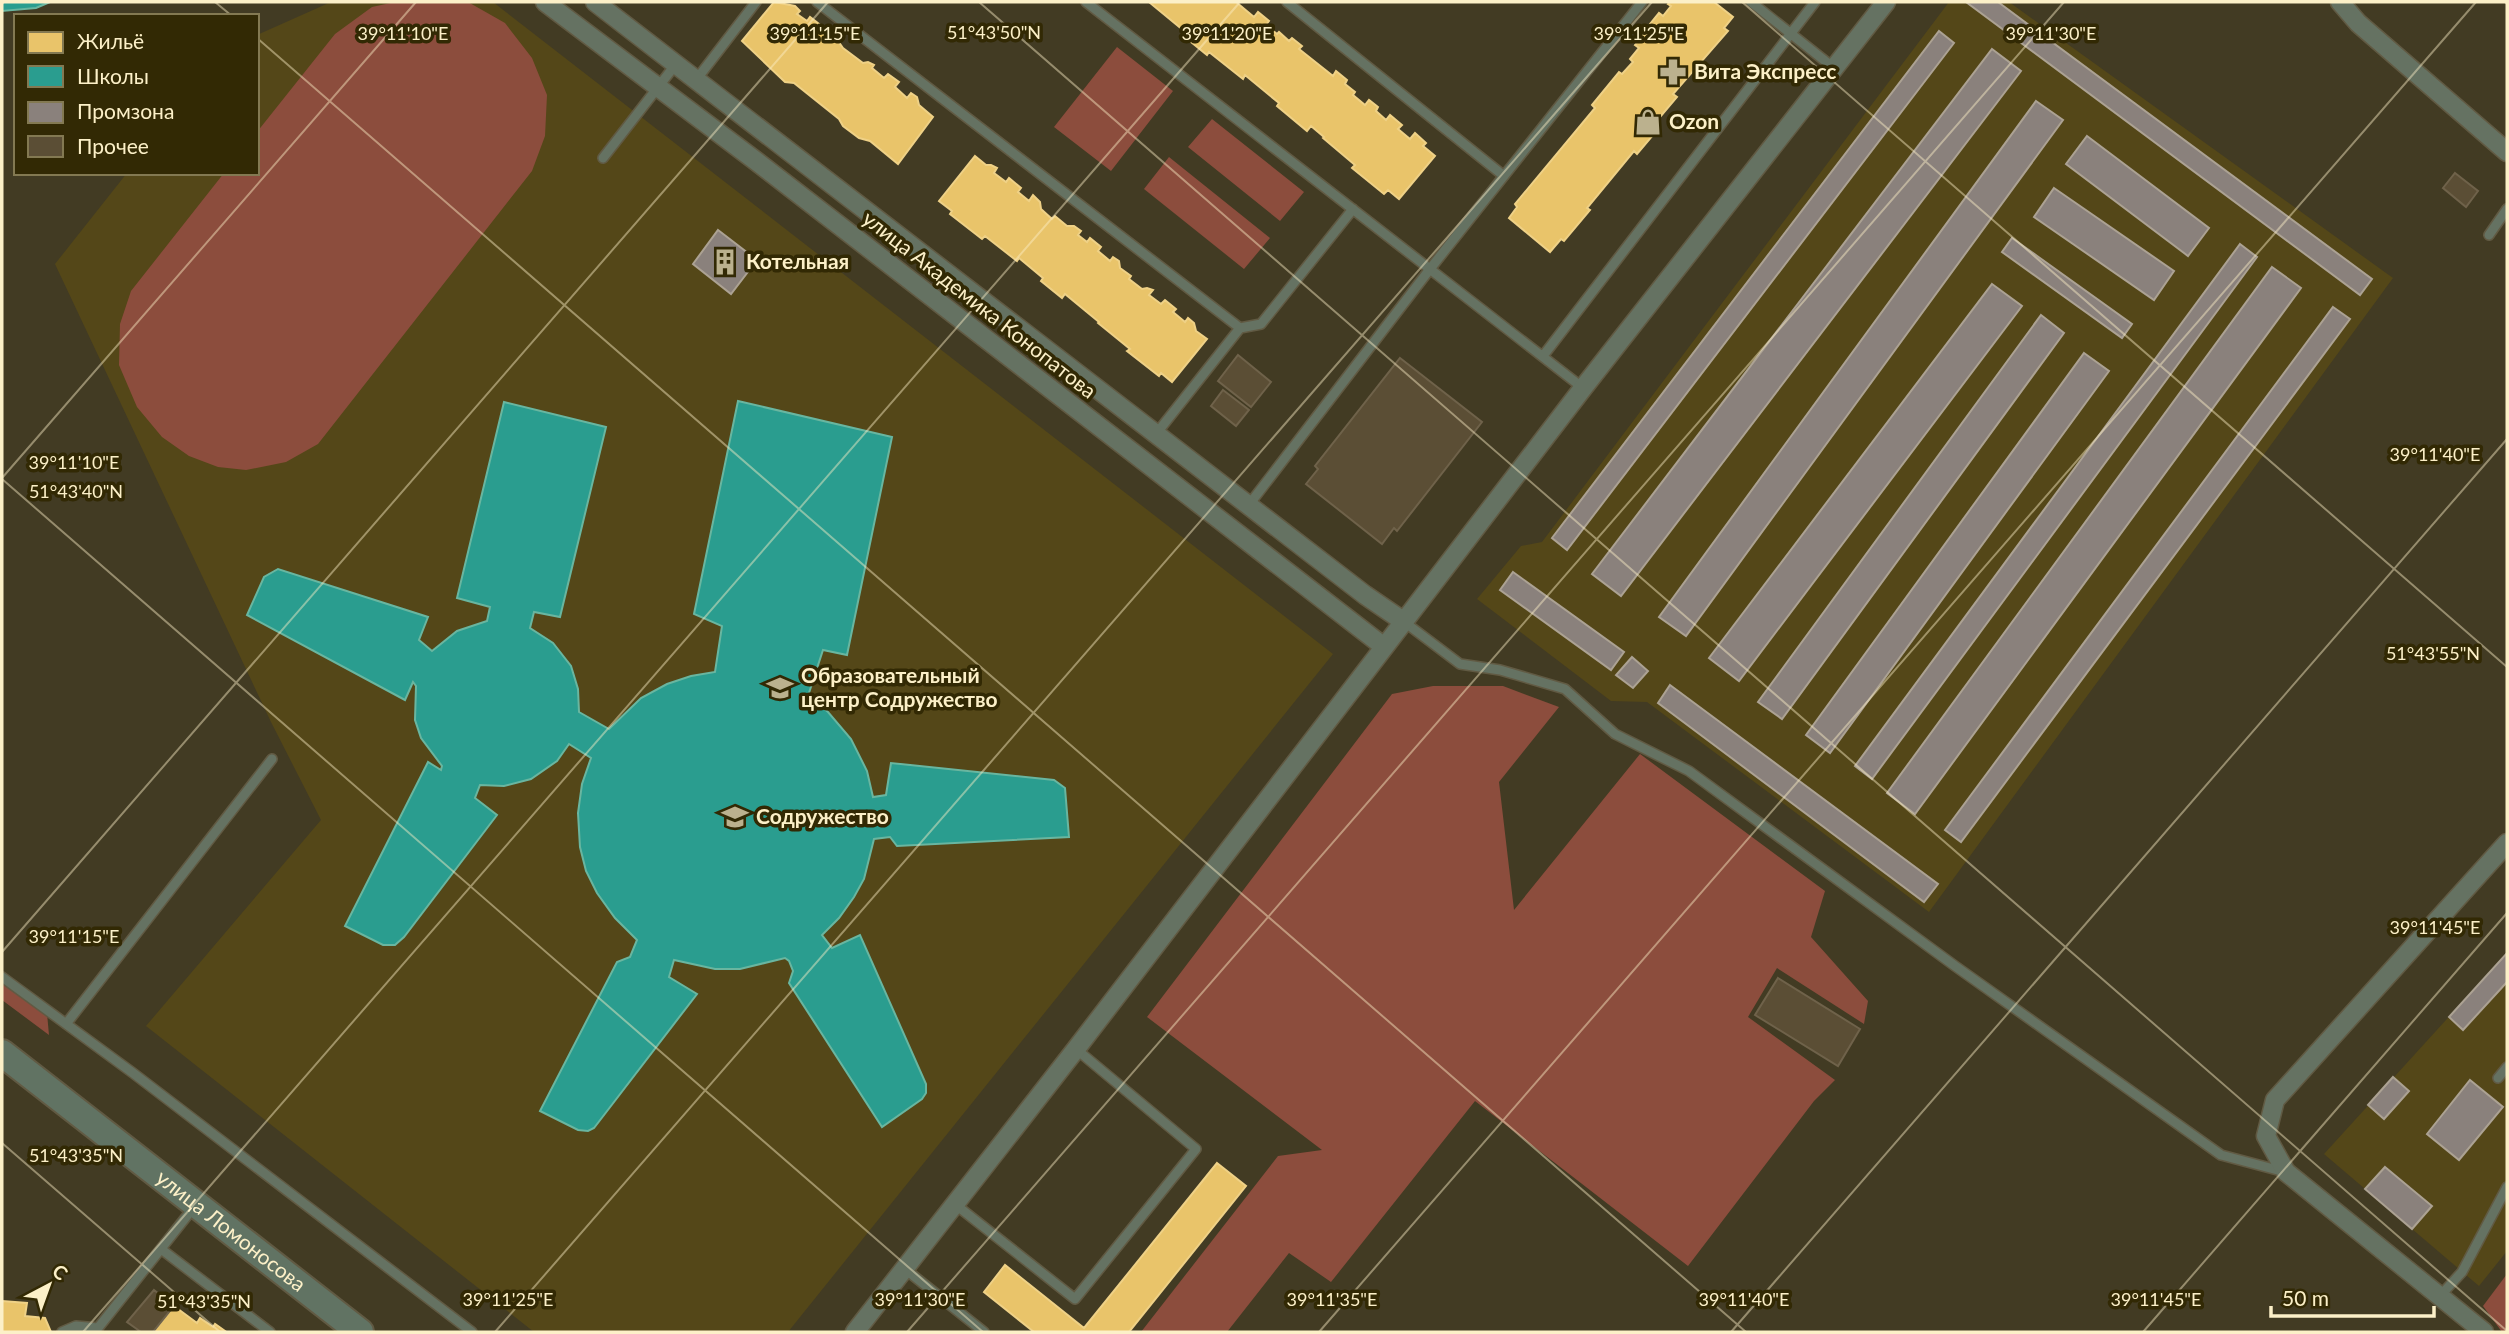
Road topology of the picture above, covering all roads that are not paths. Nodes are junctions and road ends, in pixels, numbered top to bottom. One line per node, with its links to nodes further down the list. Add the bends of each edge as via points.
1 (545, 2): 16 (street, улица Академика Конопатова)
2 (595, 2): 13 (street, улица Академика Конопатова)
3 (756, 2): 15 (lane)
4 (817, 2): 24 (lane)
5 (1086, 2): 20 (lane)
6 (1287, 2): 19 (lane)
7 (1642, 2): 19 (lane)
8 (1751, 2): 12 (lane)
9 (1815, 2): 12 (lane)
10 (1885, 2): 14 (street)
11 (2340, 2): 17 (street, via 2358,23)
12 (1791, 34): 14 (lane); 25 (lane)
13 (676, 64): 15 (street, улица Академика Конопатова); 16 (lane)
14 (1834, 68): 26 (street)
15 (696, 80): 27 (street, улица Академика Конопатова)
16 (658, 87): 18 (lane); 30 (street, улица Академика Конопатова)
17 (2507, 152)
18 (603, 158)
19 (1504, 176): 23 (lane)
20 (1353, 209): 23 (lane); 24 (lane, via 1261,324)
21 (2507, 209): 22 (lane)
22 (2489, 235)
23 (1430, 269): 25 (lane); 28 (lane)
24 (1240, 328): 27 (lane)
25 (1543, 356): 26 (lane)
26 (1583, 388): 29 (street)
27 (1156, 434): 28 (street, улица Академика Конопатова)
28 (1248, 506): 29 (street, улица Академика Конопатова)
29 (1403, 621): 30 (street); 39 (lane, via 1461,664 1565,689 1615,734 1689,771 2221,1155)
30 (1383, 646): 35 (street)
31 (272, 759): 34 (lane)
32 (2507, 843): 39 (street, via 2275,1100 2266,1136)
33 (2, 977): 34 (lane)
34 (66, 1024): 51 (lane)
35 (1076, 1049): 41 (street); 41 (lane, via 1196,1149 1075,1299)
36 (2, 1053): 42 (main road, улица Ломоносова)
37 (2507, 1067): 38 (lane)
38 (2498, 1078)
39 (2286, 1172): 45 (street)
40 (2507, 1187): 45 (lane, via 2462,1272)
41 (956, 1205): 44 (street)
42 (195, 1206): 43 (lane); 50 (main road, улица Ломоносова)
43 (161, 1249): 47 (lane); 49 (lane)
44 (905, 1269): 52 (street); 53 (lane)
45 (2440, 1296): 54 (street)
46 (78, 1329): 47 (lane); 48 (lane)
47 (100, 1330)
48 (62, 1332)
49 (270, 1332)
50 (360, 1332)
51 (472, 1332)
52 (855, 1332)
53 (984, 1332)
54 (2484, 1332)

